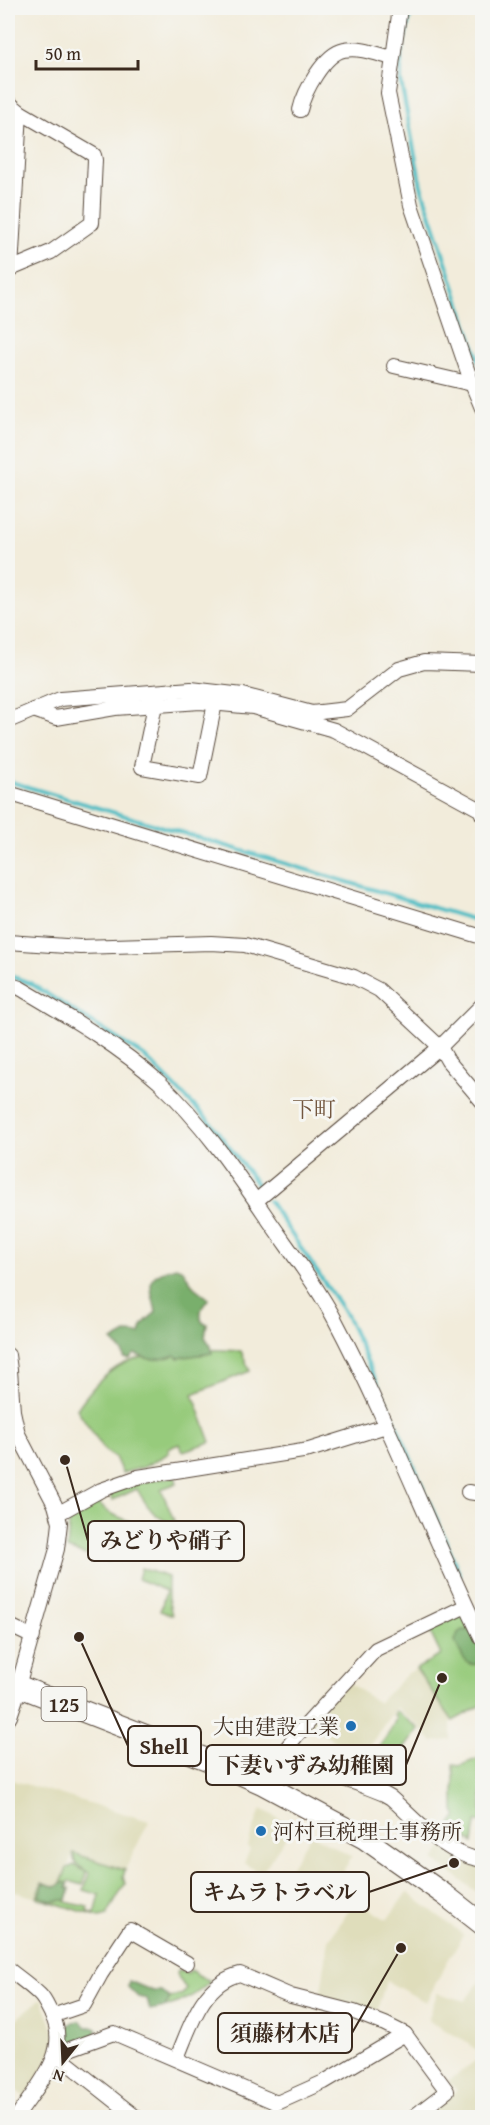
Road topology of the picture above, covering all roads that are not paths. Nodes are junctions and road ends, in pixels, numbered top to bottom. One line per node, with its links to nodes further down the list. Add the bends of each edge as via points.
1 (400, 8): 2 (street)
2 (392, 58): 4 (street, via 362,50 343,50 326,62 303,96); 8 (street, via 388,93 411,205)
3 (8, 102): 5 (street)
4 (300, 110)
5 (20, 112): 6 (street); 6 (street, via 94,155 92,223 51,252)
6 (9, 270)
7 (394, 366): 8 (street)
8 (472, 384): 9 (street)
9 (483, 408)
10 (483, 664): 13 (street, via 424,662 399,669 347,709 312,713 243,695 191,689 60,699)
11 (215, 703): 12 (street); 12 (street, via 200,777 142,767); 16 (street, via 253,706 334,730)
12 (155, 705): 13 (street, via 56,718)
13 (33, 710): 14 (street)
14 (8, 721)
15 (8, 794): 17 (street)
16 (483, 814)
17 (483, 937)
18 (8, 942): 21 (street, via 80,947 245,945 354,977 379,990)
19 (8, 984): 23 (street, via 90,1029 133,1060 201,1125)
20 (483, 1005): 21 (street)
21 (440, 1047): 22 (street); 23 (street)
22 (483, 1101)
23 (256, 1201): 25 (street, via 329,1309)
24 (8, 1355): 28 (street, via 18,1434)
25 (386, 1426): 28 (street, via 309,1450 138,1477 101,1490); 29 (street)
26 (468, 1492): 27 (street)
27 (483, 1494)
28 (59, 1514): 32 (street, via 57,1549)
29 (466, 1606): 30 (street); 33 (street); 36 (street, via 376,1649)
30 (483, 1612)
31 (8, 1625): 32 (street)
32 (33, 1636): 34 (street)
33 (483, 1639)
34 (13, 1684): 35 (main road); 37 (highway, 125)
35 (8, 1716)
36 (273, 1763): 37 (street); 38 (street, via 324,1774 384,1794 450,1849)
37 (259, 1783): 39 (highway, 125, via 364,1838)
38 (483, 1860)
39 (483, 1924)
40 (187, 1964): 42 (street, via 130,1929 84,2006)
41 (8, 1969): 42 (street, via 40,1996)
42 (52, 2016): 44 (street, via 57,2032)
43 (405, 2034): 45 (street, via 324,2082 277,2103); 45 (street, via 354,2012 291,1996 240,1974 200,2003); 48 (street, via 447,2091)
44 (56, 2054): 45 (street, via 114,2032); 46 (street); 47 (street)
45 (177, 2058)
46 (16, 2118)
47 (137, 2118)
48 (412, 2118)

